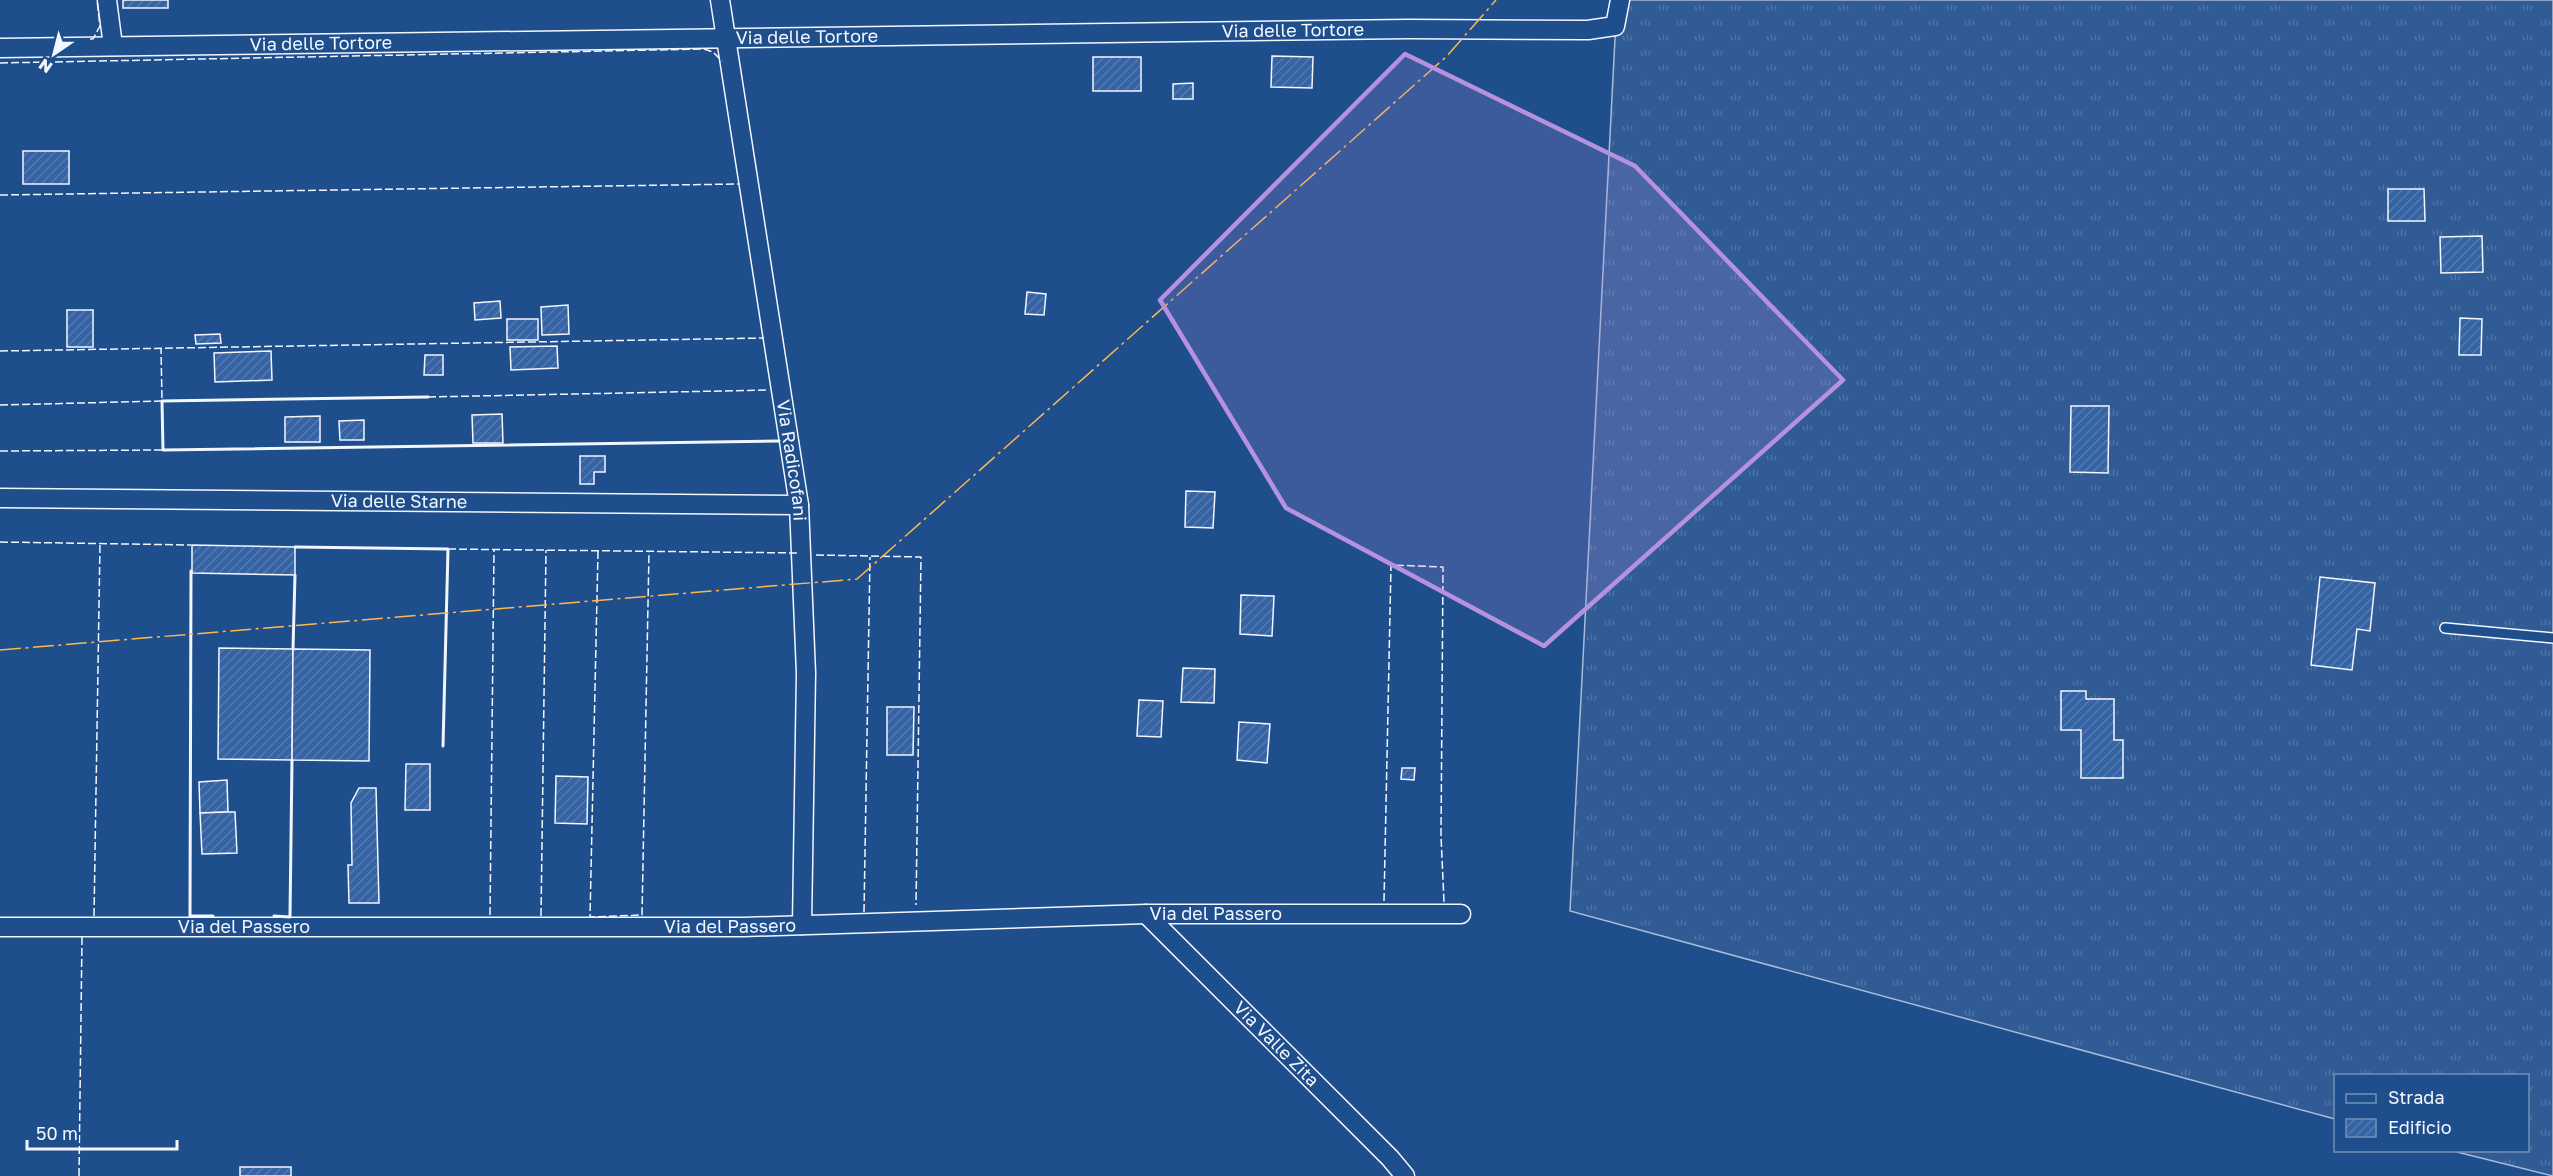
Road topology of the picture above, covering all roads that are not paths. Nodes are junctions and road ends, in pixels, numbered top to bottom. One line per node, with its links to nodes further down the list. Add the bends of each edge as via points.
1 (107, 0): 5 (street)
2 (720, 0): 4 (street, Via Radicofani)
3 (1620, 0): 4 (street, Via delle Tortore, via 1614,26 1588,30)
4 (725, 39): 5 (street, Via delle Tortore); 8 (street, Via Radicofani)
5 (113, 46): 6 (street, Via delle Tortore)
6 (0, 48)
7 (0, 498): 8 (street, Via delle Starne)
8 (799, 505): 13 (street, Via Radicofani, via 806,673)
9 (2445, 628): 10 (lane)
10 (2553, 638)
11 (1146, 914): 12 (street, Via del Passero); 13 (street, Via del Passero); 15 (street, Via Valle Zita)
12 (1461, 914)
13 (802, 925): 14 (street, Via del Passero)
14 (0, 927)
15 (1405, 1176)

